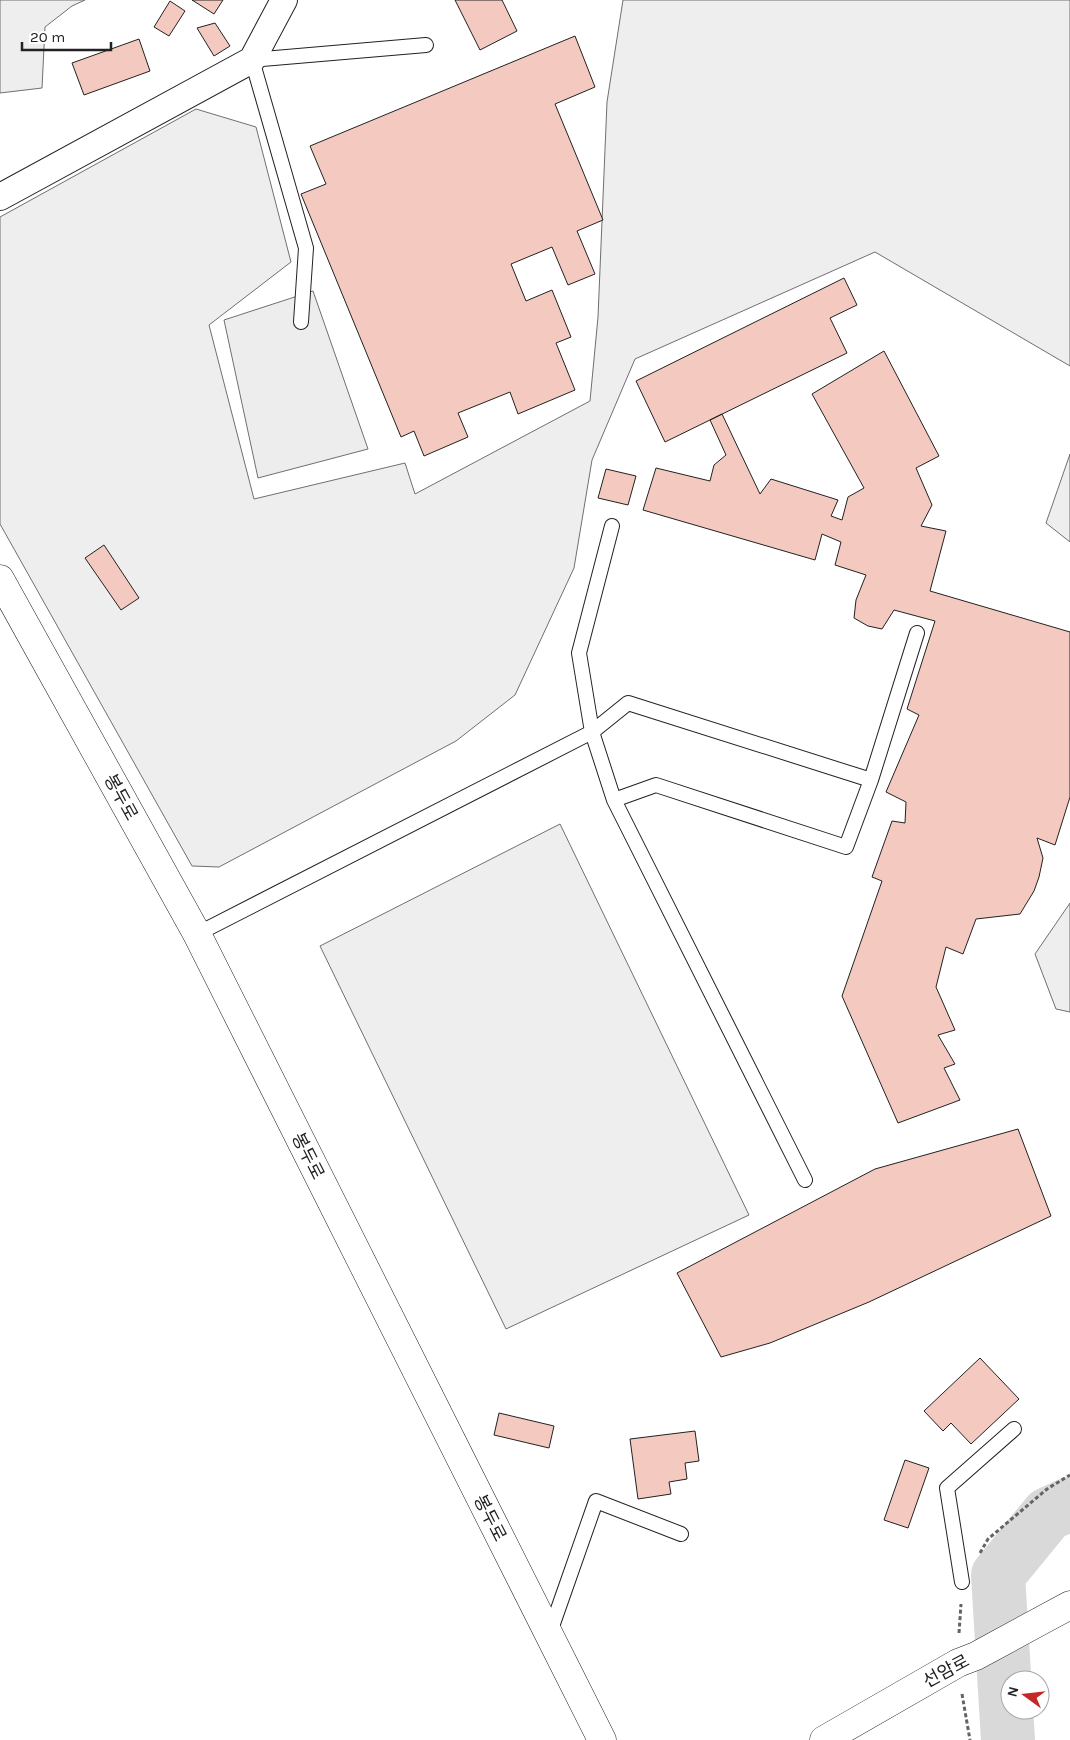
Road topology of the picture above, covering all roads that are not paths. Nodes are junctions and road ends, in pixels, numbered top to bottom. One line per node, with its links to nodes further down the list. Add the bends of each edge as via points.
1 (284, 0): 3 (street)
2 (426, 45): 3 (lane)
3 (252, 60): 4 (street); 5 (lane, via 306,248)
4 (0, 197)
5 (301, 322)
6 (612, 526): 9 (lane, via 579,653)
7 (1, 585): 12 (main road, 봉두로)
8 (918, 633): 10 (lane)
9 (592, 732): 10 (lane, via 628,703); 11 (lane); 12 (lane)
10 (872, 780): 11 (lane, via 846,847 656,785)
11 (614, 800): 13 (lane)
12 (197, 934): 18 (main road, 봉두로)
13 (805, 1180)
14 (1014, 1429): 16 (lane, via 947,1488)
15 (681, 1534): 18 (lane, via 596,1500)
16 (962, 1582)
17 (1067, 1606): 20 (main road, 선암로)
18 (549, 1636): 19 (main road, 봉두로)
19 (602, 1740)
20 (824, 1740)

